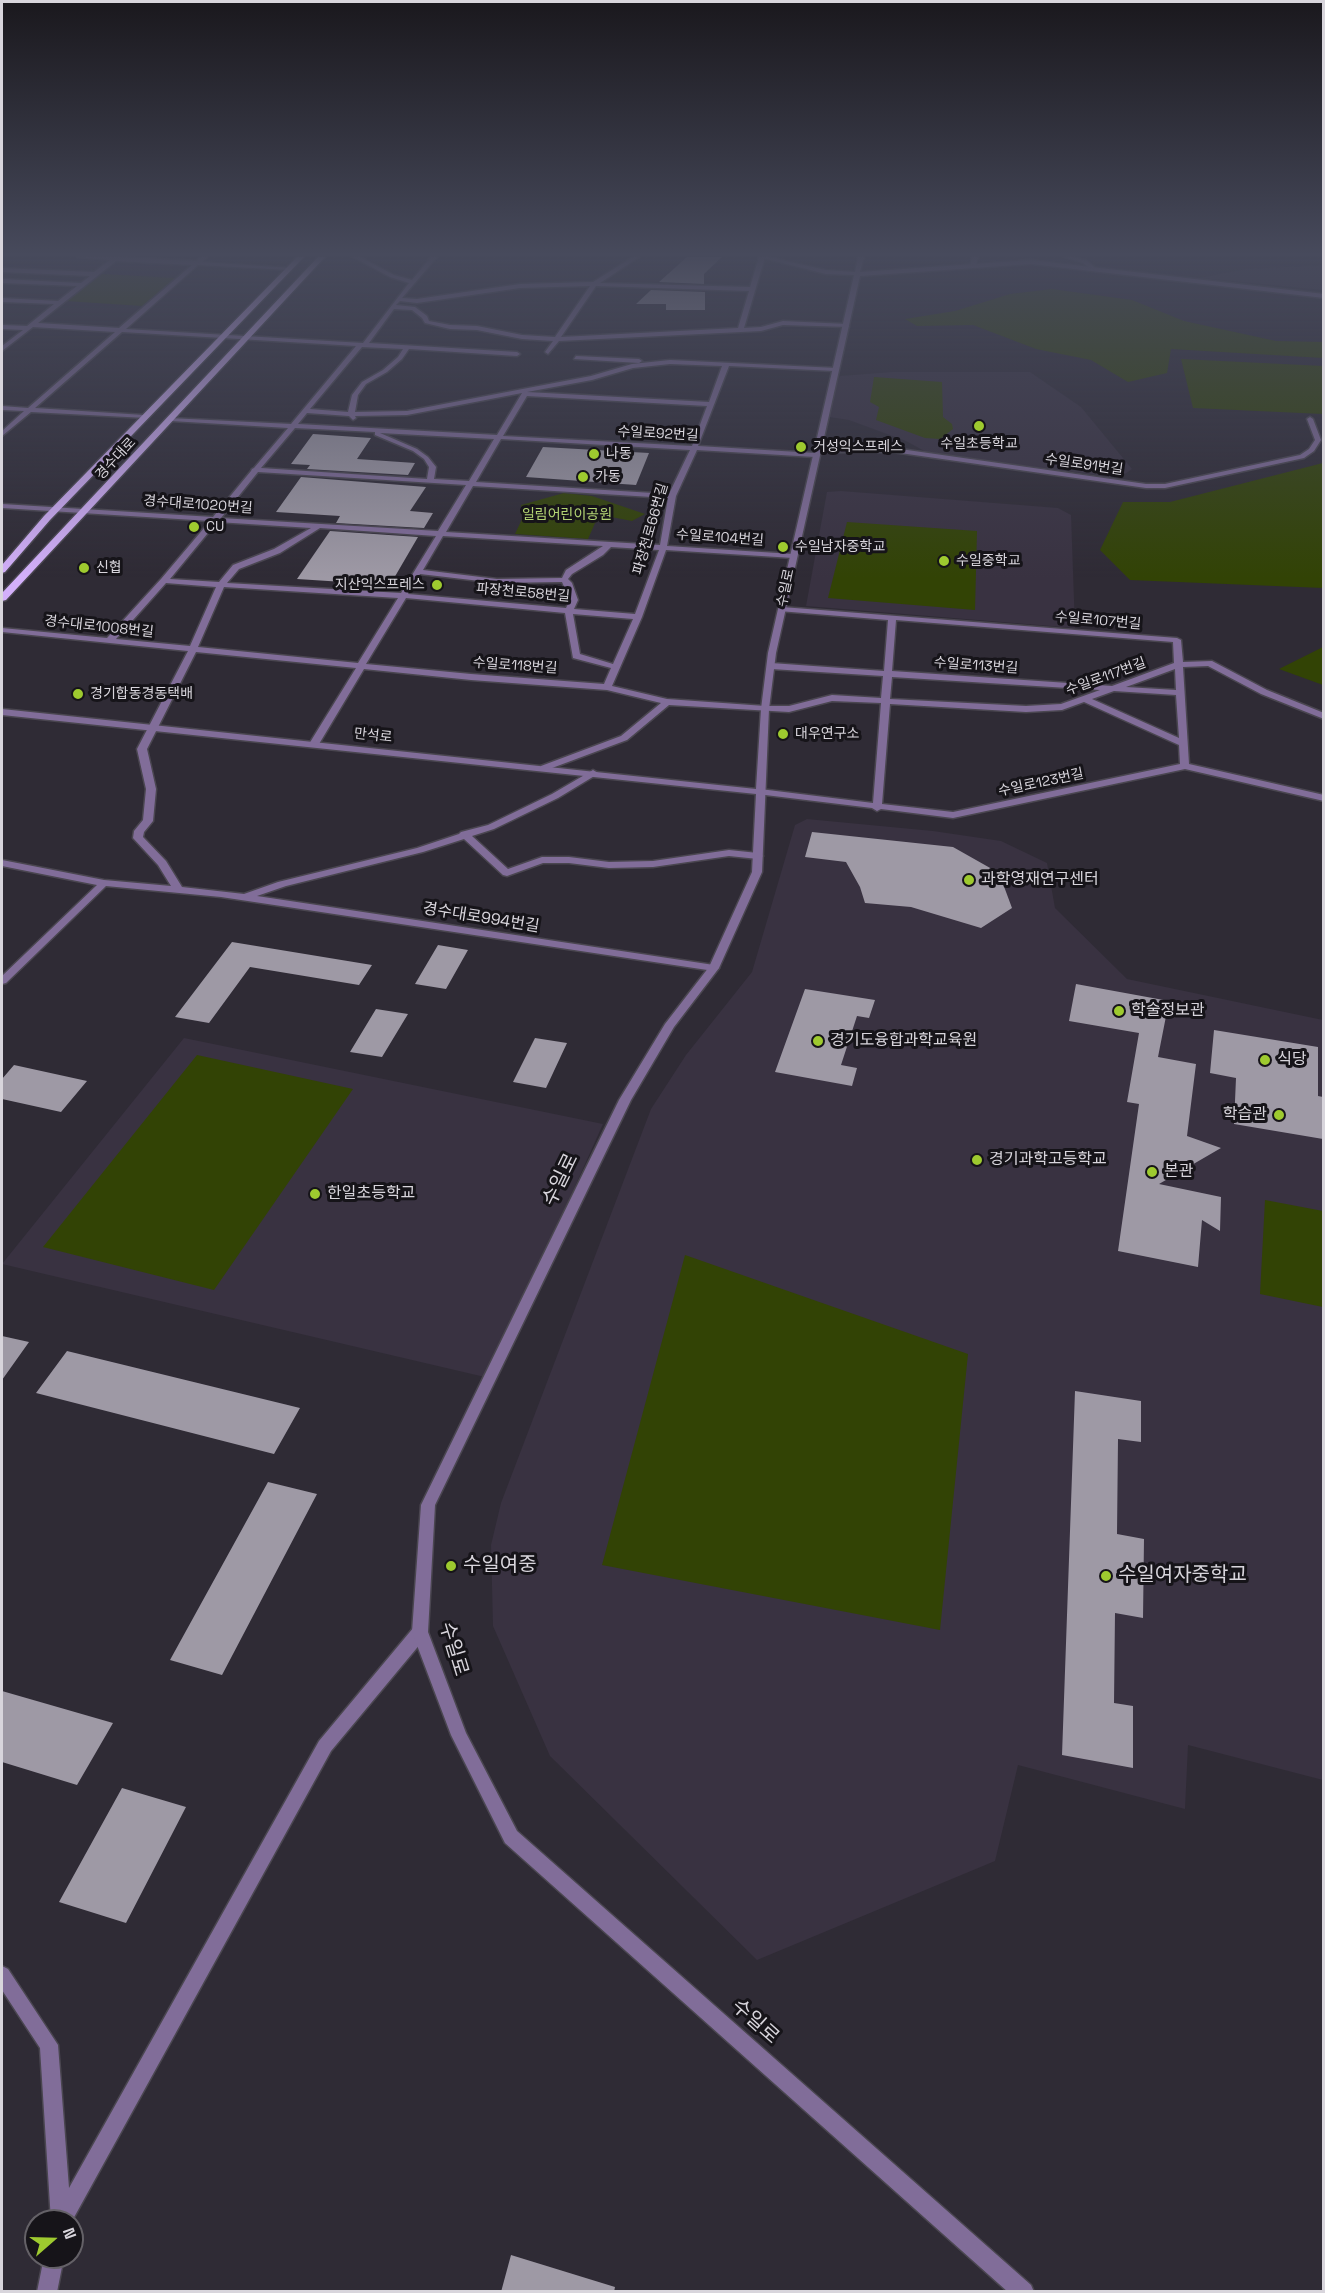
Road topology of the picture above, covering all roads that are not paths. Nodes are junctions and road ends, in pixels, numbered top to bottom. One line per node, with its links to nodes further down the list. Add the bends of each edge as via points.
1 (82, 364): 12 (street)
2 (196, 364): 15 (main road, 경수대로)
3 (223, 364): 16 (main road, 경수대로)
4 (345, 364): 13 (street)
5 (391, 364): 14 (street, via 364,383 355,395)
6 (651, 364): 14 (street, via 407,412)
7 (726, 364): 9 (street); 10 (street, 파장천로66번길)
8 (836, 364): 9 (street, 수일로)
9 (835, 369): 23 (street, 수일로)
10 (709, 404): 21 (street, via 525,394); 22 (street, 파장천로66번길)
11 (2, 408): 12 (street)
12 (30, 410): 15 (street); 20 (street)
13 (304, 411): 14 (street); 18 (street)
14 (351, 413): 19 (street, via 353,420)
15 (144, 417): 29 (main road, 경수대로)
16 (171, 419): 18 (street, 수일로92번길); 30 (main road, 경수대로)
17 (1310, 419): 23 (street, 수일로91번길, via 1318,440 1302,457 1165,486 893,450)
18 (292, 425): 19 (street, 수일로92번길); 24 (street, via 277,448)
19 (367, 430): 21 (street, 수일로92번길); 25 (street, via 426,458 432,467)
20 (2, 434)
21 (499, 437): 22 (street, 수일로92번길); 26 (street)
22 (694, 448): 23 (street, 수일로92번길); 27 (street, 파장천로66번길)
23 (816, 453): 36 (street, 수일로)
24 (254, 470): 25 (street); 31 (street)
25 (430, 480): 26 (street)
26 (470, 483): 27 (street); 33 (street)
27 (672, 496): 35 (street, 파장천로66번길)
28 (2, 506): 29 (street, 경수대로1020번길)
29 (56, 510): 30 (street, 경수대로1020번길); 37 (main road, 경수대로)
30 (86, 512): 31 (street, 경수대로1020번길); 43 (main road, 경수대로)
31 (213, 519): 32 (street, 경수대로1020번길); 40 (street)
32 (319, 526): 33 (street, 경수대로1020번길); 41 (street, via 277,551 237,567)
33 (441, 534): 34 (street, 수일로104번길); 38 (street)
34 (609, 544): 35 (street, 수일로104번길); 39 (street)
35 (663, 548): 36 (street, 수일로104번길); 46 (street, 파장천로66번길)
36 (793, 556): 44 (street, 수일로)
37 (2, 570)
38 (420, 572): 39 (street, 파장천로58번길, via 497,581); 42 (street)
39 (564, 579): 45 (street, via 574,600)
40 (164, 581): 41 (street, 파장천로58번길); 49 (street)
41 (221, 585): 42 (street, 파장천로58번길); 50 (street)
42 (405, 596): 45 (street, 파장천로58번길); 52 (street)
43 (2, 598)
44 (782, 609): 47 (street, 수일로107번길); 53 (street, 수일로)
45 (569, 611): 46 (street, 파장천로58번길); 54 (street, via 576,656)
46 (638, 617): 54 (street, 파장천로66번길)
47 (892, 618): 51 (street, 수일로107번길, via 1177,640); 55 (street)
48 (2, 630): 49 (street, 경수대로1008번길)
49 (108, 642): 50 (street, 경수대로1008번길)
50 (193, 650): 52 (street, 경수대로1008번길); 65 (street)
51 (1178, 665): 57 (street, 수일로117번길); 58 (street, 수일로107번길); 64 (street, 수일로117번길, via 1209,663 1264,692)
52 (360, 666): 56 (street, 수일로118번길); 66 (street)
53 (771, 666): 55 (street, 수일로113번길); 62 (street, 수일로)
54 (615, 667): 56 (street, 파장천로66번길)
55 (888, 674): 57 (street, 수일로113번길); 60 (street)
56 (607, 687): 61 (street, 수일로118번길)
57 (1110, 689): 58 (street, 수일로113번길); 59 (street, 수일로117번길)
58 (1180, 693): 67 (street, 수일로107번길)
59 (1087, 700): 60 (street, 수일로117번길, via 1062,707 1026,709); 67 (street)
60 (885, 701): 62 (street, 수일로117번길, via 832,698 789,709); 73 (street)
61 (667, 702): 62 (street, 수일로118번길); 69 (street, via 624,738)
62 (765, 709): 71 (street, 수일로)
63 (2, 712): 65 (street, 만석로)
64 (1323, 716)
65 (151, 727): 66 (street, 만석로); 78 (street, via 142,749 151,789 150,807 148,821 138,838 162,863)
66 (314, 744): 69 (street, 만석로)
67 (1184, 744): 68 (street, 수일로107번길)
68 (1185, 766): 72 (street, 수일로123번길); 73 (street, 수일로123번길, via 953,815)
69 (544, 768): 70 (street, 만석로)
70 (593, 773): 71 (street, 만석로); 74 (street, via 491,827)
71 (760, 792): 73 (street, 수일로123번길); 75 (street, 수일로)
72 (1323, 798)
73 (877, 808)
74 (464, 834): 75 (street, via 507,873 542,860 609,865 652,864 729,853); 79 (street, 경수대로994번길, via 420,850)
75 (758, 856): 80 (street, 수일로, via 757,872)
76 (2, 863): 77 (street, 경수대로994번길)
77 (104, 883): 78 (street, 경수대로994번길); 81 (street)
78 (178, 889): 79 (street, 경수대로994번길)
79 (244, 897): 80 (street, 경수대로994번길)
80 (714, 968): 82 (street, 수일로, via 669,1026 625,1100 428,1505)
81 (2, 981)
82 (420, 1632): 85 (street, via 325,1746); 88 (street, 수일로, via 459,1735 510,1837)
83 (2, 1975): 84 (street, via 49,2045)
84 (60, 2209)
85 (68, 2209)
86 (52, 2269): 87 (street)
87 (47, 2292)
88 (1024, 2292)

